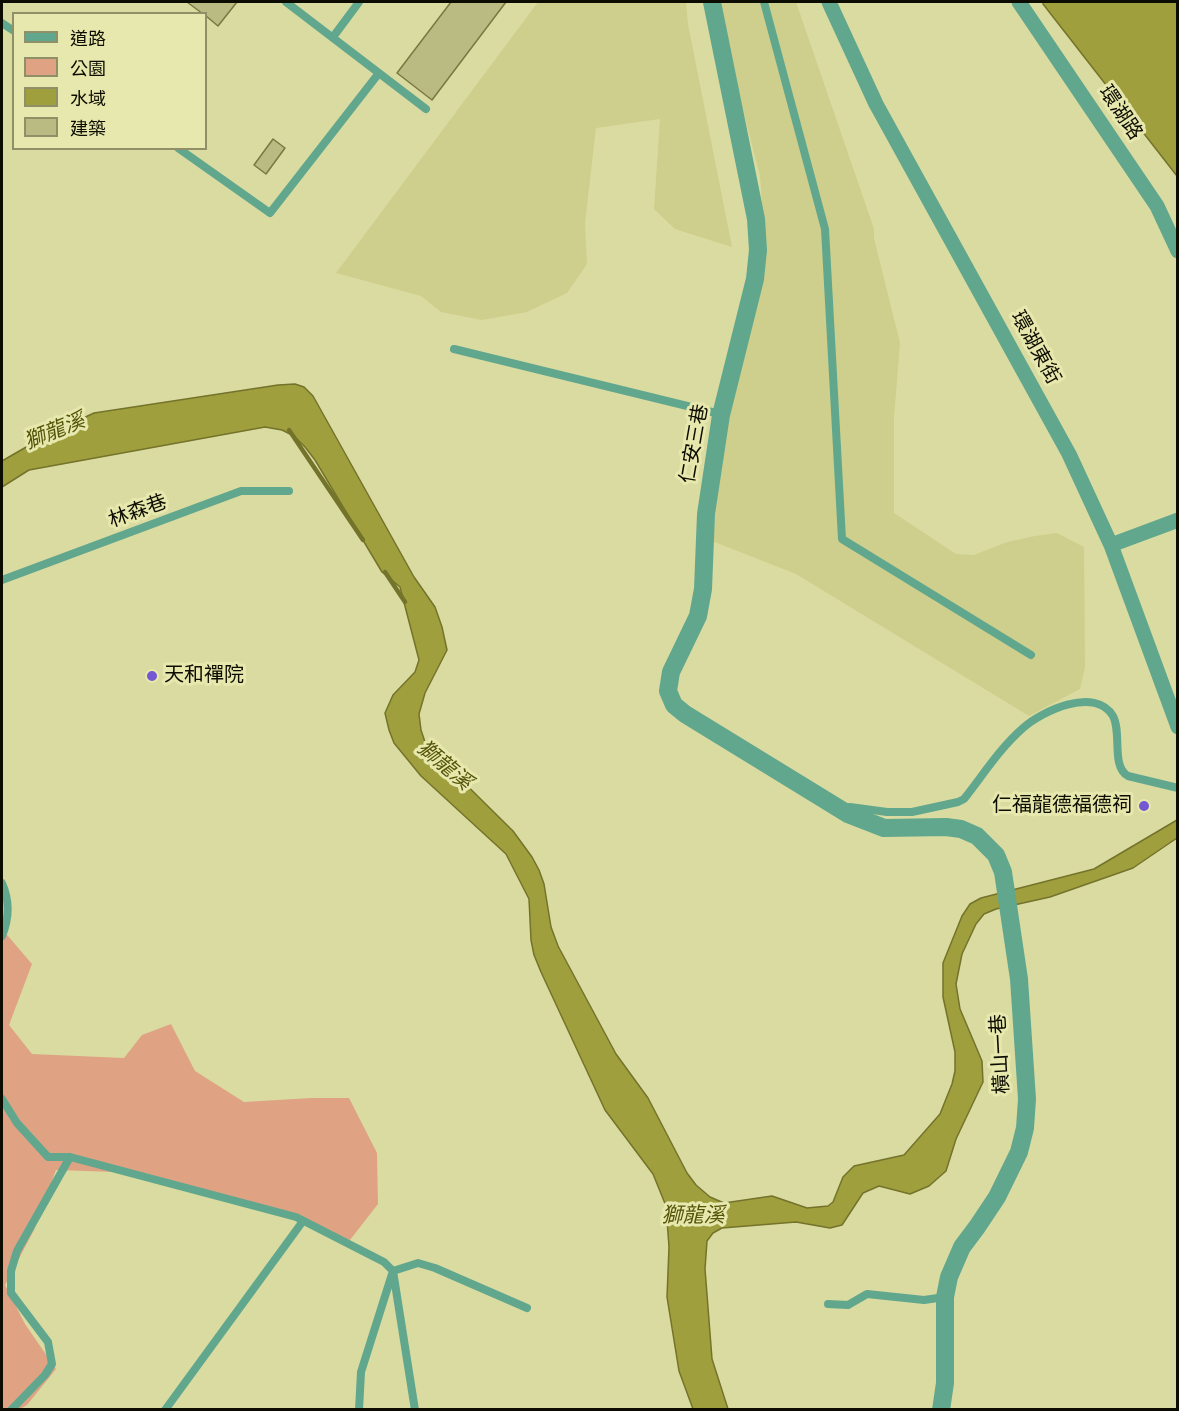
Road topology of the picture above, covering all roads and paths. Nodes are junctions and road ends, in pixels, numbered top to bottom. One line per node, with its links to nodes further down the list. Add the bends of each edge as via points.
1 (286, 2): 7 (lane)
2 (359, 2): 7 (lane)
3 (712, 2): 13 (street, 仁安三巷, via 756,219 758,250 755,279)
4 (764, 2): 18 (lane, via 825,229 842,538)
5 (829, 2): 16 (street, 環湖東街, via 876,104 1069,454)
6 (1020, 2): 11 (street, 環湖路, via 1157,206)
7 (333, 37): 8 (lane)
8 (379, 73): 9 (lane); 10 (lane, via 270,213)
9 (426, 108)
10 (181, 150)
11 (1178, 251)
12 (454, 349): 13 (lane)
13 (722, 415): 21 (street, 仁安三巷, via 706,514 698,616 671,672 668,691 674,705 685,714)
14 (289, 491): 17 (lane, 林森巷, via 241,491)
15 (1178, 520): 16 (street)
16 (1111, 545): 19 (street, 環湖東街)
17 (2, 580)
18 (1031, 655)
19 (1178, 727)
20 (1178, 788): 21 (lane, via 1122,773 1113,717 1106,708 1088,701 1044,714 1024,727 958,802 912,812)
21 (833, 805): 28 (street, 橫山一巷, via 884,828 961,829 977,836 996,855 1003,872 1019,978 1027,1099 1025,1128 1019,1152 996,1197 962,1247)
22 (2, 883): 23 (lane, via 8,912)
23 (2, 936)
24 (2, 1099): 25 (lane, via 17,1124 48,1157)
25 (70, 1158): 26 (lane); 31 (lane, via 17,1251 11,1271 11,1293 48,1342 52,1364)
26 (303, 1221): 27 (lane); 32 (lane)
27 (393, 1270): 30 (lane, via 417,1263 435,1268); 33 (lane, via 361,1372); 34 (lane)
28 (945, 1297): 29 (lane, via 924,1300 867,1294 848,1305); 35 (street, 橫山一巷, via 945,1383)
29 (828, 1304)
30 (527, 1308)
31 (11, 1410)
32 (165, 1410)
33 (359, 1410)
34 (415, 1410)
35 (941, 1410)

